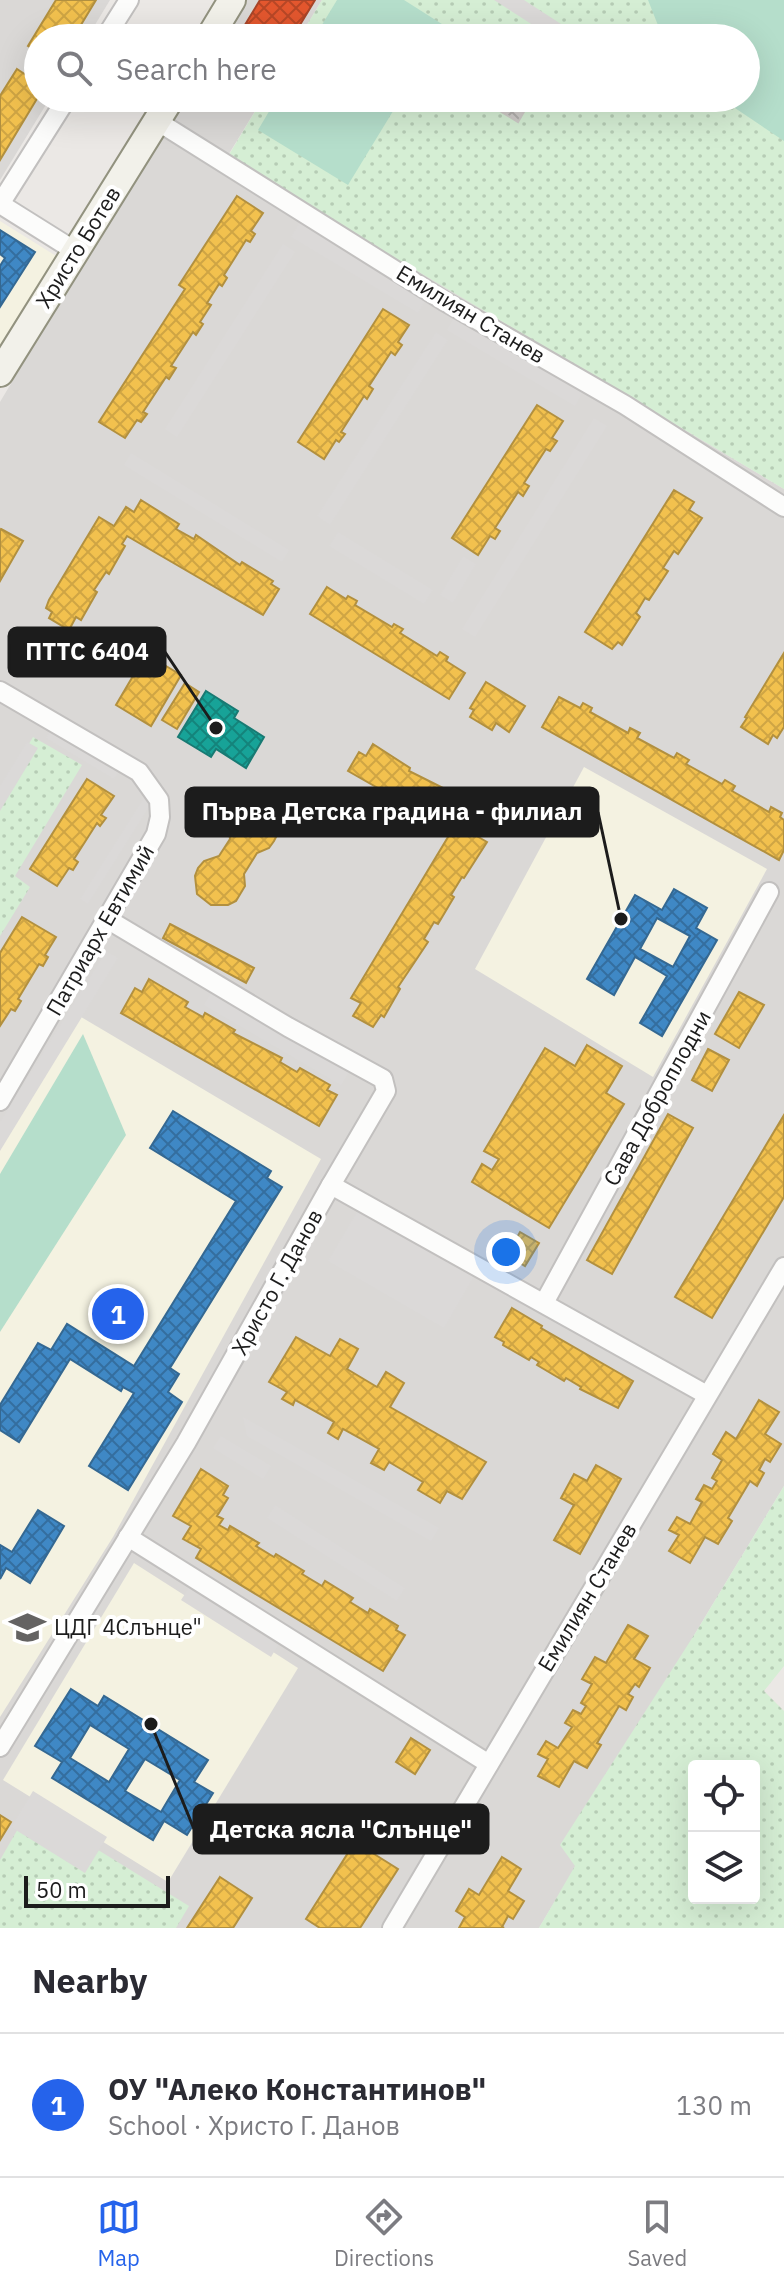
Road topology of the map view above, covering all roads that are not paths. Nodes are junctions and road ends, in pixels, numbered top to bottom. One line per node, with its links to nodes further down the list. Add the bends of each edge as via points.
1 (129, 0): 3 (street)
2 (232, 0): 4 (street)
3 (114, 24)
4 (217, 24)
5 (58, 112): 8 (street)
6 (162, 112): 7 (street, Христо Ботев)
7 (157, 121): 9 (street, Христо Ботев); 11 (street, Емилиян Станев)
8 (0, 204): 9 (street)
9 (75, 251): 10 (street, Христо Ботев)
10 (0, 373)
11 (784, 507)
12 (0, 691): 14 (street, Патриарх Евтимий, via 139,772 159,800 156,834)
13 (769, 892): 18 (street, Сава Доброплодни)
14 (107, 919): 15 (street, Патриарх Евтимий); 16 (street, via 383,1079 386,1091)
15 (0, 1101)
16 (331, 1185): 18 (street, Христо Г. Данов); 20 (street, Христо Г. Данов)
17 (784, 1267): 19 (street, Емилиян Станев)
18 (544, 1303): 19 (street, Христо Г. Данов)
19 (707, 1395): 22 (street, Емилиян Станев)
20 (128, 1537): 21 (street, Христо Г. Данов); 22 (street)
21 (0, 1747)
22 (489, 1764): 23 (street, Емилиян Станев)
23 (392, 1928)

